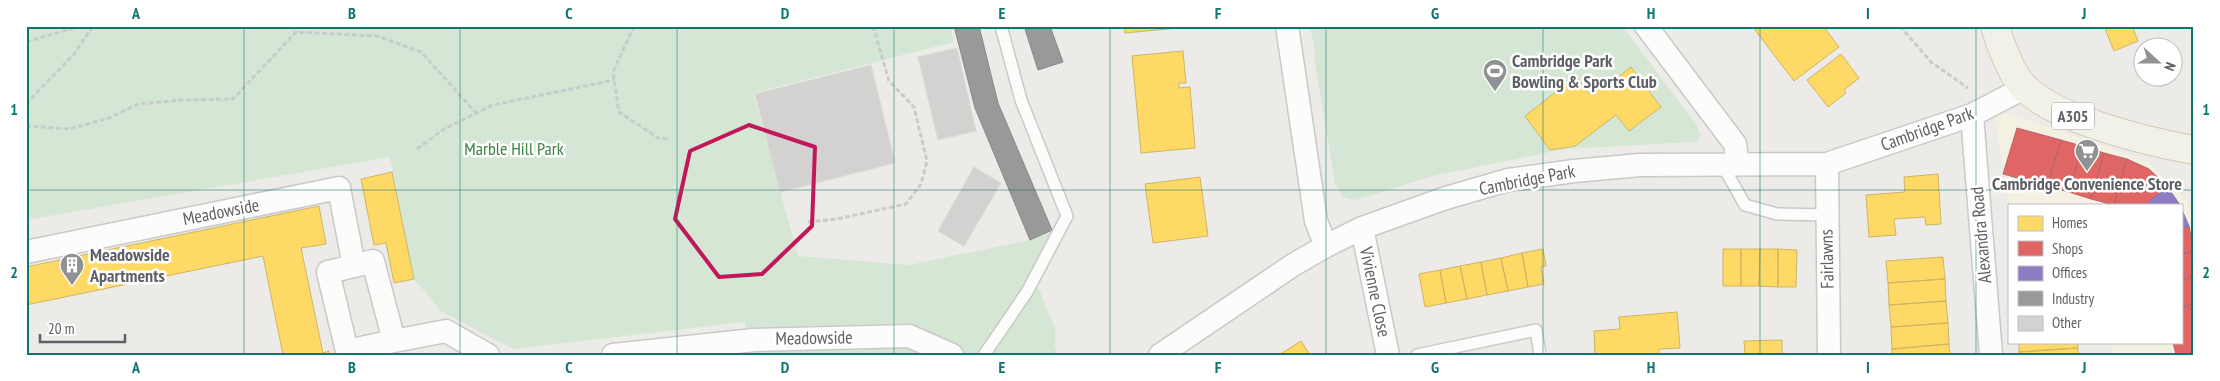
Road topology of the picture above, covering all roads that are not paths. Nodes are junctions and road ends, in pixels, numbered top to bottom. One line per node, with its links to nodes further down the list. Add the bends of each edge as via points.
1 (1001, 26): 19 (lane, via 1021,100 1067,216 1027,292)
2 (1287, 26): 12 (street, via 1316,221)
3 (1646, 26): 9 (street, via 1735,144)
4 (1995, 26): 5 (main road, A305, via 2003,52)
5 (2024, 88): 6 (street, Cambridge Park); 7 (main road, A305, via 2060,111 2103,127)
6 (1981, 109): 8 (street, Cambridge Park); 25 (street, Alexandra Road)
7 (2194, 150)
8 (1827, 164): 9 (street, Cambridge Park); 10 (street, Fairlawns)
9 (1730, 165): 10 (lane, via 1745,205 1777,214); 11 (street, Cambridge Park, via 1640,165 1508,180)
10 (1827, 215): 24 (street, Fairlawns)
11 (1362, 228): 12 (street, Cambridge Park); 21 (street, Vivienne Close)
12 (1326, 246): 20 (street, Cambridge Park)
13 (26, 252): 14 (street, Meadowside, via 338,188)
14 (354, 266): 15 (street, via 373,261); 15 (street, via 328,272 347,351)
15 (394, 341): 16 (street, via 446,331)
16 (488, 355)
17 (613, 355): 18 (street, Meadowside, via 754,340 909,336)
18 (952, 355)
19 (984, 355)
20 (1160, 355)
21 (1388, 355)
22 (1417, 355): 23 (lane, via 1536,330)
23 (1540, 355)
24 (1828, 355)
25 (1991, 355)

